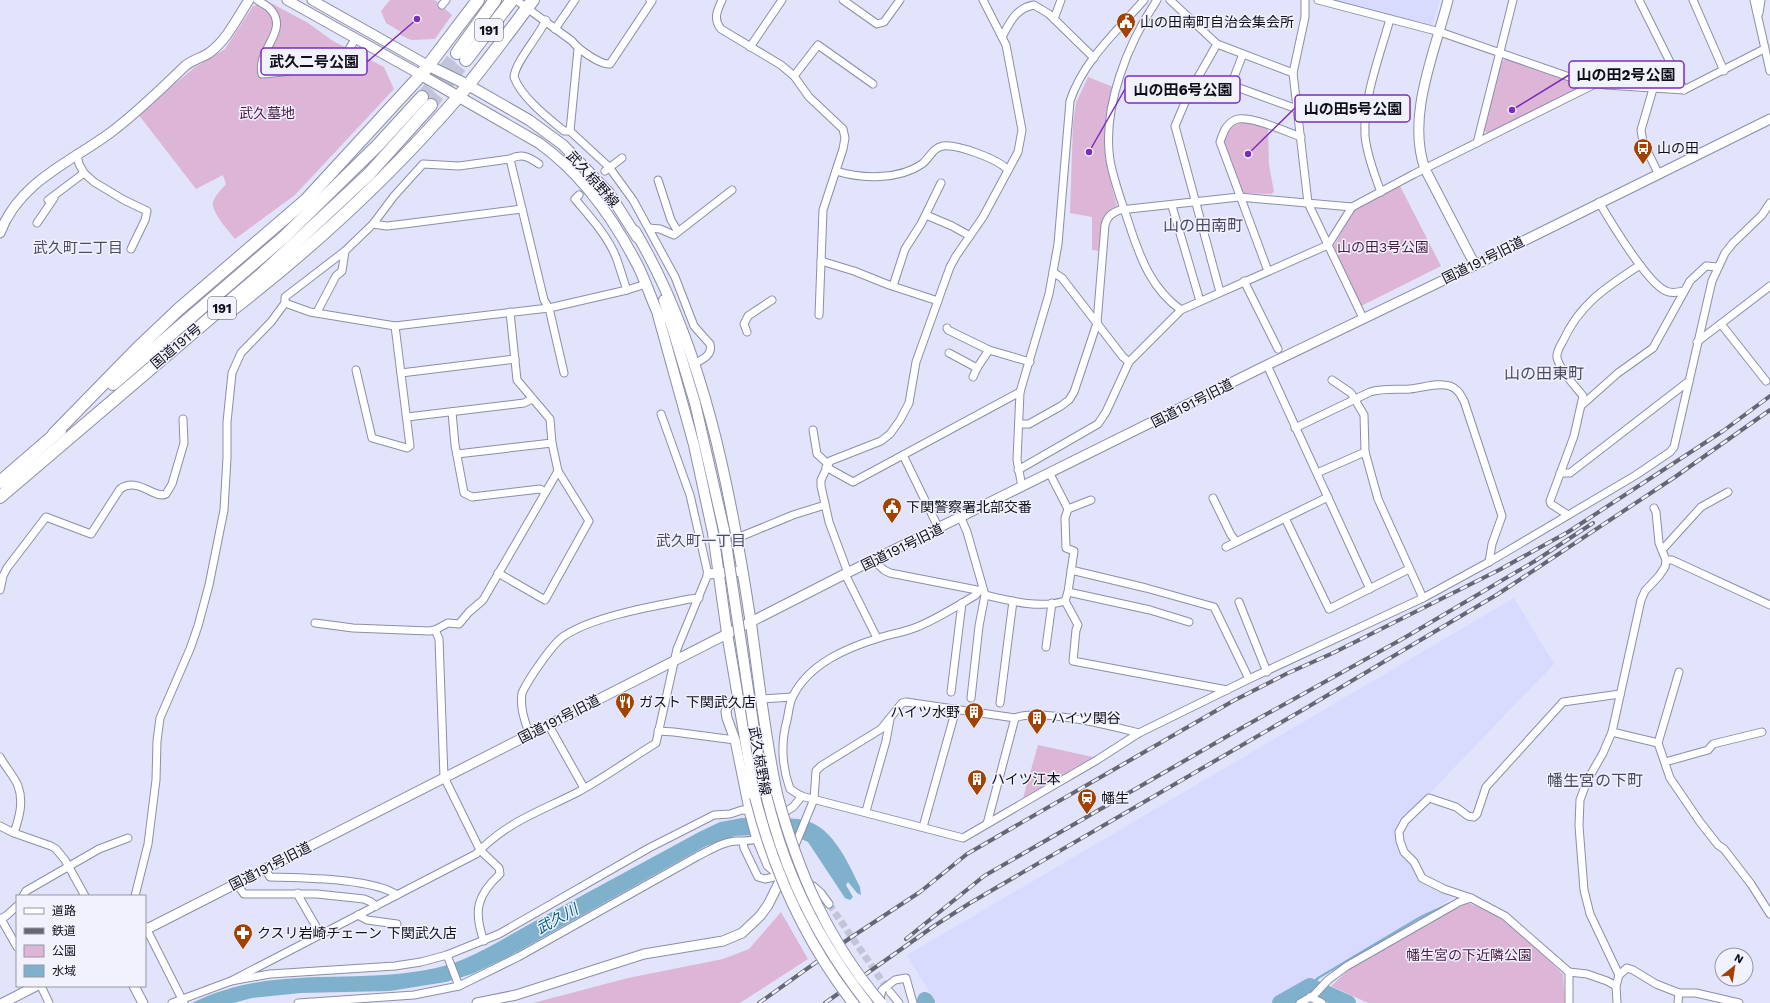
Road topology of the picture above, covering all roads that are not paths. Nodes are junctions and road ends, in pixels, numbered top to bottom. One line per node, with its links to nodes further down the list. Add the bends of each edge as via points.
1 (249, 0): 61 (street, via 217,45 187,65 123,123)
2 (257, 0): 35 (street, via 271,9 277,29 265,51 260,66 262,74 340,59)
3 (286, 0): 35 (street)
4 (312, 0): 43 (street)
5 (478, 0): 43 (highway)
6 (495, 0): 26 (highway, 191, via 462,56)
7 (575, 0): 32 (street)
8 (652, 0): 38 (street, via 610,64 604,64)
9 (722, 0): 37 (street, via 716,15 718,25)
10 (782, 0): 37 (street)
11 (844, 0): 12 (street, via 877,24 884,22)
12 (900, 0)
13 (983, 0): 34 (street)
14 (1061, 0): 29 (street)
15 (1144, 0): 42 (street)
16 (1157, 0): 86 (street, via 1128,53 1110,113 1110,160)
17 (1170, 0): 36 (street)
18 (1305, 0): 46 (street, via 1305,17)
19 (1318, 0): 30 (street)
20 (1448, 0): 33 (street)
21 (1513, 0): 40 (street)
22 (1639, 0): 52 (street)
23 (1693, 0): 44 (street)
24 (1754, 0): 28 (street)
25 (1761, 0): 28 (street)
26 (521, 2): 31 (street); 50 (highway)
27 (1032, 3): 29 (street); 34 (street, via 1014,16)
28 (1758, 17): 39 (street)
29 (1054, 19): 42 (street)
30 (1390, 19): 33 (street); 74 (street, via 1366,113 1365,133 1368,150)
31 (546, 20): 32 (street); 58 (street, via 519,63 514,77 537,108 564,131)
32 (555, 29): 38 (street, via 572,41)
33 (1440, 32): 40 (street); 66 (street, via 1420,109 1418,140)
34 (1002, 37): 67 (street, via 1006,45 1022,130 1018,152)
35 (355, 39): 43 (street)
36 (1217, 44): 41 (street); 79 (street, via 1189,93 1175,126)
37 (750, 48): 47 (street, via 781,65)
38 (578, 49): 58 (street)
39 (1764, 49): 44 (street); 45 (street)
40 (1499, 52): 49 (street); 60 (street)
41 (1243, 54): 46 (street); 56 (street, via 1231,85)
42 (1094, 58): 103 (street, via 1080,76 1070,101 1058,244)
43 (425, 70): 50 (main road, 武久椋野線); 53 (main road, 武久椋野線); 157 (highway, via 306,200 173,314)
44 (1724, 71): 52 (street)
45 (1770, 71)
46 (1293, 73): 56 (street)
47 (794, 76): 48 (street, via 818,45); 68 (street, via 809,97 843,129 845,138)
48 (873, 84)
49 (1595, 84): 51 (street); 60 (street)
50 (468, 85): 53 (highway); 92 (main road, 武久椋野線, via 529,120 563,145 609,193)
51 (1653, 89): 52 (street); 70 (street, via 1641,130 1643,142)
52 (1684, 90)
53 (459, 96): 105 (main road, 武久椋野線, via 539,143 579,177 622,237); 126 (highway, via 414,146 272,278 212,325)
54 (422, 98): 157 (highway, 国道191号 / 191, via 284,238)
55 (432, 105): 126 (highway, 国道191号 / 191, via 369,174 264,272)
56 (1297, 109): 59 (street)
57 (1770, 119): 70 (street, 国道191号旧道)
58 (570, 131): 65 (street)
59 (1301, 137): 77 (street, via 1246,118 1236,120 1225,129 1220,142); 82 (street)
60 (1477, 142): 66 (street)
61 (77, 154): 69 (street); 93 (street, via 39,181 15,204)
62 (622, 158): 65 (street)
63 (510, 159): 64 (street, via 526,155); 85 (street); 89 (street, via 458,166 422,164)
64 (539, 164)
65 (607, 169): 90 (street, via 633,200)
66 (1425, 169): 74 (street); 99 (street)
67 (1008, 170): 68 (street, via 992,160 948,146 935,150 916,166 890,175 859,176); 94 (street, via 983,218)
68 (836, 171): 98 (street, via 823,210)
69 (84, 173): 75 (street); 96 (street, via 115,195 147,211)
70 (1658, 173): 80 (street, 国道191号旧道)
71 (658, 180): 91 (street, via 671,220)
72 (941, 183): 87 (street)
73 (732, 190): 91 (street)
74 (1381, 192): 84 (street)
75 (56, 194): 78 (street); 88 (street)
76 (579, 195): 108 (street, via 574,199 593,219 616,256)
77 (1239, 197): 79 (street); 82 (street); 102 (street)
78 (48, 200)
79 (1195, 202): 83 (street); 110 (street)
80 (1599, 202): 99 (street, 国道191号旧道); 100 (street)
81 (1770, 202): 101 (street, via 1758,220 1725,253)
82 (1308, 203): 84 (street); 95 (street)
83 (1172, 206): 86 (street); 113 (street)
84 (1352, 207): 95 (street)
85 (522, 209): 89 (street, via 398,225); 115 (street, via 544,300)
86 (1125, 211): 116 (street, via 1145,267 1164,296); 122 (street, via 1112,213 1105,225)
87 (926, 215): 94 (street); 106 (street, via 905,249)
88 (37, 223)
89 (373, 224): 97 (street)
90 (649, 228): 91 (street, via 674,234); 135 (street, via 675,277 694,326 710,344 707,356)
91 (677, 230)
92 (635, 231): 135 (main road, via 669,297); 148 (main road, 武久椋野線, via 664,299)
93 (0, 233)
94 (970, 236): 112 (street, via 950,267)
95 (1328, 245): 102 (street); 121 (street)
96 (131, 249)
97 (345, 251): 114 (street, via 285,297); 117 (street, via 342,271 336,276)
98 (821, 261): 106 (street); 120 (street)
99 (1474, 265): 121 (street, 国道191号旧道)
100 (1640, 265): 109 (street, via 1659,288 1666,292); 149 (street, via 1609,284 1584,307 1569,328 1558,352 1558,360 1583,396)
101 (1718, 267): 109 (street, via 1702,268); 128 (street, via 1712,281)
102 (1268, 271): 104 (street)
103 (1053, 272): 122 (street, via 1062,278); 133 (street)
104 (1244, 281): 110 (street); 130 (street)
105 (646, 284): 108 (street); 119 (main road, 武久椋野線)
106 (893, 286): 112 (street)
107 (1770, 286): 123 (street)
108 (627, 290): 115 (street)
109 (1684, 291): 149 (street, via 1653,348 1618,373)
110 (1220, 292): 113 (street)
111 (772, 300): 127 (street, via 748,316 744,324)
112 (938, 301): 162 (street, via 913,369 909,403 895,427 881,441)
113 (1200, 301): 116 (street)
114 (285, 303): 117 (street); 263 (street, via 271,322 241,353 232,373 227,422 224,510 198,626 160,718 149,837)
115 (549, 308): 118 (street); 140 (street)
116 (1181, 310): 134 (street)
117 (317, 312): 124 (street)
118 (510, 312): 124 (street); 132 (street)
119 (658, 315): 148 (main road, 武久椋野線, via 670,337); 194 (main road, via 694,445 714,533)
120 (819, 315)
121 (1363, 318): 136 (street, 国道191号旧道)
122 (1097, 324): 134 (street); 154 (street, via 1069,400 1029,424)
123 (1721, 324): 128 (street); 144 (street)
124 (395, 326): 139 (street)
125 (947, 328): 129 (street)
126 (194, 332): 172 (highway, 国道191号 / 191)
127 (747, 332)
128 (1698, 342): 143 (street)
129 (989, 350): 133 (street); 137 (street)
130 (1278, 350)
131 (949, 354): 137 (street)
132 (515, 359): 139 (street); 146 (street, via 517,380)
133 (1030, 362): 145 (street)
134 (1129, 362): 163 (street, via 1098,424)
135 (694, 364): 190 (main road, via 727,489)
136 (1267, 365): 155 (street); 167 (street, 国道191号旧道)
137 (977, 368): 141 (street)
138 (356, 370): 152 (street, via 372,438 407,448 410,446)
139 (400, 373): 152 (street)
140 (564, 373)
141 (973, 377)
142 (1332, 380): 147 (street, via 1351,393)
143 (1689, 381): 166 (street, via 1570,473); 179 (street, via 1674,447 1670,452 1636,477)
144 (1766, 381)
145 (1020, 392): 154 (street); 161 (street)
146 (532, 399): 150 (street, via 524,403); 158 (street, via 550,419)
147 (1356, 400): 155 (street); 159 (street, via 1364,415); 189 (street, via 1380,389 1413,389 1445,385 1458,390 1464,401 1502,516 1492,544)
148 (695, 403): 298 (main road, 武久椋野線, bridge, via 724,530 758,756 777,838 798,894 814,926)
149 (1582, 405): 166 (street)
150 (452, 412): 152 (street); 160 (street)
151 (661, 414): 195 (street, via 690,495)
152 (407, 417)
153 (183, 419): 198 (street, via 184,443 172,484 166,494 162,495 135,485 124,486 91,534 46,517 7,568)
154 (1019, 424): 163 (street)
155 (1295, 428): 165 (street)
156 (813, 430): 162 (street, via 817,454)
157 (54, 434): 168 (highway, 国道191号 / 191)
158 (552, 444): 160 (street); 164 (street)
159 (1365, 452): 165 (street); 192 (street, via 1381,508)
160 (457, 454): 170 (street, via 464,492 472,497 540,489)
161 (903, 455): 162 (street, via 853,482); 182 (street)
162 (827, 465): 176 (street, via 821,480)
163 (1018, 470): 169 (street)
164 (558, 471): 170 (street); 193 (street, via 589,521 545,600)
165 (1317, 473): 173 (street)
166 (1560, 473): 179 (street, via 1550,501)
167 (1050, 474): 169 (street, 国道191号旧道); 178 (street)
168 (0, 482)
169 (1022, 487): 180 (street, 国道191号旧道)
170 (546, 492): 193 (street)
171 (1728, 492): 186 (street, via 1701,507)
172 (0, 497)
173 (1328, 497): 181 (street); 197 (street)
174 (1213, 498): 184 (street, via 1230,535)
175 (1091, 500): 178 (street)
176 (825, 505): 183 (street, via 793,514); 196 (street)
177 (1654, 508): 186 (street)
178 (1068, 510): 191 (street, via 1064,539 1066,548 1074,551)
179 (1568, 515): 189 (street)
180 (961, 518): 182 (street, 国道191号旧道); 199 (street, via 977,564)
181 (1285, 518): 184 (street); 197 (street, via 1329,609)
182 (940, 529): 188 (street, 国道191号旧道)
183 (742, 536)
184 (1236, 541): 185 (street)
185 (1226, 546)
186 (1662, 550): 187 (street)
187 (1666, 560): 208 (street, via 1679,563); 223 (street, via 1662,572 1642,596)
188 (874, 561): 196 (street, 国道191号旧道); 199 (street, via 890,572)
189 (1489, 562): 202 (street)
190 (742, 570): 194 (street); 209 (main road)
191 (1071, 570): 200 (street); 220 (street, via 1214,607)
192 (1409, 570): 197 (street); 202 (street)
193 (498, 573): 212 (street, via 483,600 459,624 448,623)
194 (718, 573): 195 (street); 213 (main road)
195 (708, 574): 201 (street)
196 (847, 574): 209 (street, 国道191号旧道); 214 (street)
197 (1370, 589)
198 (0, 590)
199 (982, 592): 203 (street); 206 (street); 225 (street)
200 (1068, 592): 204 (street); 210 (street, via 1150,610)
201 (699, 598): 216 (street); 237 (street, via 615,616 564,636 552,647 522,693 525,724)
202 (1423, 598): 217 (street)
203 (1013, 601): 207 (street); 228 (street)
204 (1065, 601): 207 (street); 221 (street, via 1078,625 1073,662)
205 (1239, 602): 217 (street)
206 (962, 603): 214 (street, via 917,628); 222 (street)
207 (1052, 604): 215 (street)
208 (1770, 605)
209 (751, 622): 213 (street, 国道191号旧道); 219 (main road)
210 (1189, 622)
211 (315, 623): 212 (street, via 353,628)
212 (435, 630): 242 (street, via 439,639)
213 (727, 633): 216 (street, 国道191号旧道); 227 (main road)
214 (877, 638): 224 (street, via 826,661 804,679)
215 (1046, 648)
216 (674, 661): 232 (street, 国道191号旧道); 233 (street)
217 (1267, 672): 220 (street)
218 (1679, 672): 239 (street)
219 (758, 677): 226 (main road); 227 (street, via 746,694)
220 (1250, 679): 221 (street)
221 (1227, 690): 236 (street)
222 (951, 692)
223 (1620, 694): 234 (street); 265 (street, via 1562,702 1486,787 1474,817 1468,816 1456,807 1429,798 1402,824 1399,832 1401,847 1414,862 1422,878 1435,886)
224 (792, 697): 226 (street); 244 (street, via 785,727 784,766 790,789)
225 (971, 698)
226 (761, 699): 299 (main road, bridge, via 777,794 794,853 811,893 846,957)
227 (738, 700): 238 (street, via 728,705 726,712); 297 (main road, bridge, via 755,797 768,842 791,903 813,945)
228 (1000, 703)
229 (956, 709): 230 (street); 231 (street, via 906,702 899,706); 250 (street)
230 (1015, 718): 236 (street, via 1023,714 1044,714); 248 (street)
231 (890, 719): 245 (street, via 881,729 816,771); 247 (street)
232 (548, 724): 237 (street, 国道191号旧道); 243 (street)
233 (658, 731): 238 (street); 243 (street, via 656,743)
234 (1612, 732): 239 (street); 279 (street, via 1580,800 1579,826 1582,883 1587,904)
235 (1762, 732): 241 (street, via 1713,744 1708,750)
236 (1139, 733): 248 (street)
237 (530, 734): 242 (street, 国道191号旧道)
238 (735, 740): 246 (street)
239 (1658, 743): 241 (street)
240 (0, 757): 251 (street, via 18,785 20,795 20,812)
241 (1666, 762): 269 (street, via 1670,778 1700,822 1729,855)
242 (444, 777): 255 (street); 257 (street, 国道191号旧道)
243 (584, 788): 255 (street, via 512,824)
244 (802, 796): 245 (street); 246 (street, via 785,812)
245 (814, 799): 247 (street); 258 (street)
246 (749, 812): 253 (street); 275 (street, via 714,816 694,825)
247 (866, 812): 250 (street)
248 (987, 824): 250 (street, via 963,838)
249 (0, 826): 251 (street)
250 (923, 827)
251 (14, 833): 256 (street, via 51,846 63,856)
252 (128, 838): 256 (street, via 99,849)
253 (756, 838): 254 (street); 258 (street, via 768,864)
254 (744, 842): 258 (street, via 744,848 758,877 765,879); 281 (street, via 724,844 698,856 523,954)
255 (480, 850): 264 (street); 275 (street, via 500,871 485,889 480,900 479,928)
256 (68, 866): 261 (street, via 26,891); 262 (street)
257 (265, 869): 259 (street, 国道191号旧道); 264 (street, via 270,877 353,882 382,888)
258 (783, 875): 266 (street, via 813,886); 296 (street, via 760,916 742,933 723,941 644,954 516,995)
259 (236, 883): 260 (street, via 244,894); 273 (street, 国道191号旧道)
260 (298, 893): 267 (street, via 364,900); 274 (street)
261 (24, 895)
262 (84, 895)
263 (135, 895)
264 (397, 895): 267 (street)
265 (1471, 898): 278 (street, via 1513,922); 288 (street, via 1459,902 1347,966)
266 (829, 904)
267 (376, 906): 270 (street)
268 (16, 907): 271 (street)
269 (1770, 914)
270 (358, 915): 272 (street, via 367,920); 274 (street)
271 (1, 919): 276 (street)
272 (397, 924)
273 (146, 928): 289 (street)
274 (321, 935): 280 (street)
275 (484, 941): 277 (street)
276 (16, 945)
277 (447, 955): 280 (street, via 408,964 270,974); 281 (street)
278 (1569, 972): 282 (street, via 1587,974); 304 (street)
279 (1619, 975): 282 (street); 287 (street, via 1627,968)
280 (231, 982): 289 (street)
281 (459, 986): 295 (street, via 409,996)
282 (1616, 986): 305 (street)
283 (34, 987): 291 (street)
284 (41, 987): 292 (street)
285 (135, 987): 293 (street)
286 (890, 992): 300 (street)
287 (1679, 993): 290 (street, via 1696,993); 306 (street)
288 (1312, 996): 302 (street); 303 (street)
289 (183, 1001): 294 (street)
290 (1731, 1002): 307 (street)
291 (3, 1003)
292 (49, 1003)
293 (143, 1003)
294 (172, 1003)
295 (298, 1003)
296 (477, 1003)
297 (852, 1003)
298 (867, 1003)
299 (880, 1003): 301 (street, via 882,990 895,980 906,978)
300 (899, 1003)
301 (913, 1003)
302 (1300, 1003)
303 (1322, 1003)
304 (1569, 1003)
305 (1617, 1003)
306 (1678, 1003)
307 (1739, 1003)

